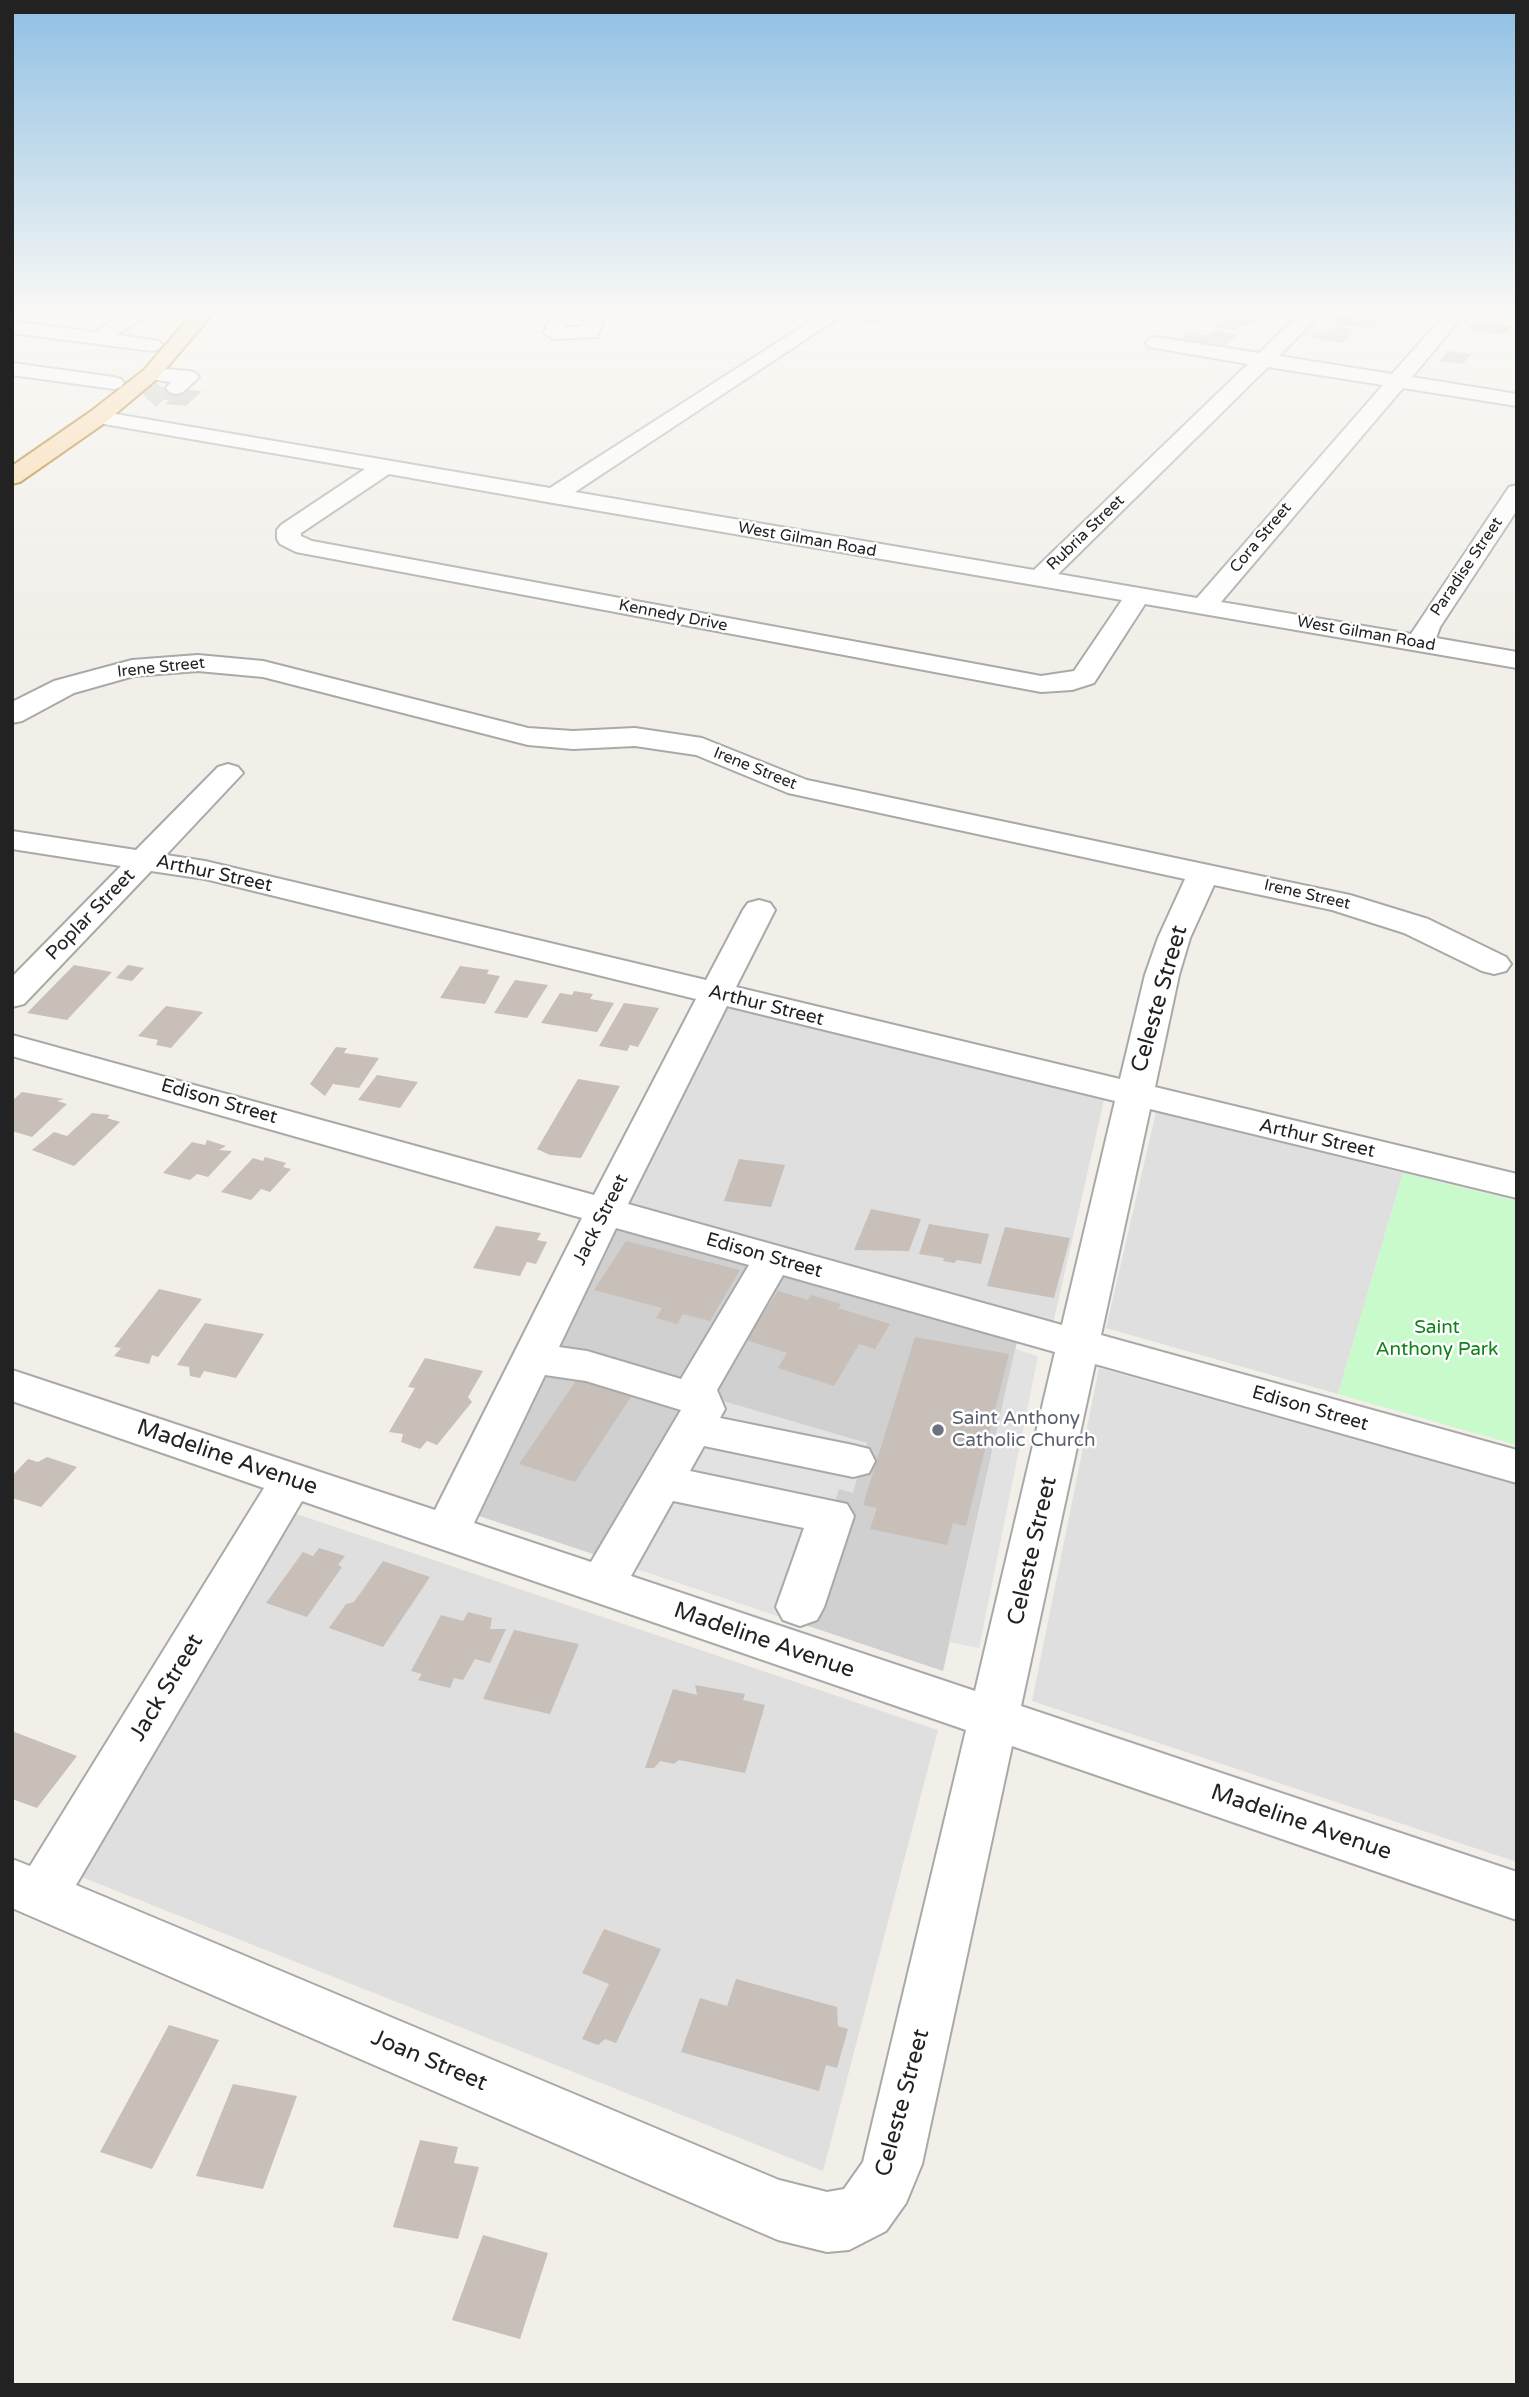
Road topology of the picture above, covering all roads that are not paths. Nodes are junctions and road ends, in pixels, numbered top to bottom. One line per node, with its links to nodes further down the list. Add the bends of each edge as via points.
1 (57, 424): 7 (main road)
2 (87, 424): 9 (main road)
3 (251, 424): 8 (street, West Gilman Road)
4 (664, 424): 11 (street)
5 (1198, 424): 12 (street, Rubria Street)
6 (1360, 424): 14 (street, Cora Street)
7 (12, 456)
8 (384, 467): 11 (street, West Gilman Road); 13 (street, Kennedy Drive, via 289,530 289,540 318,550 1041,684 1084,677)
9 (12, 477)
10 (1517, 492): 15 (street, Paradise Street, via 1427,627)
11 (553, 496): 12 (street, West Gilman Road)
12 (1039, 579): 13 (street, West Gilman Road)
13 (1137, 596): 14 (street, West Gilman Road)
14 (1203, 607): 15 (street, West Gilman Road)
15 (1421, 644): 16 (street, West Gilman Road)
16 (1517, 660)
17 (12, 715): 21 (street, Irene Street, via 54,691 102,675 181,663 233,664 528,736 647,738 702,747 799,787)
18 (228, 773): 20 (street, Poplar Street)
19 (12, 840): 20 (street, Arthur Street)
20 (144, 859): 24 (street, Arthur Street); 25 (street, Poplar Street)
21 (1203, 873): 23 (street, Irene Street, via 1382,914); 27 (street, Celeste Street, via 1162,975)
22 (759, 910): 24 (street, Jack Street)
23 (1494, 964)
24 (716, 993): 27 (street, Arthur Street); 29 (street, Jack Street)
25 (12, 998)
26 (12, 1045): 29 (street, Edison Street)
27 (1133, 1094): 28 (street, Arthur Street); 31 (street, Celeste Street)
28 (1517, 1186)
29 (605, 1211): 30 (street, Edison Street); 32 (street, Jack Street)
30 (773, 1258): 31 (street, Edison Street); 34 (street)
31 (1080, 1344): 36 (street, Edison Street); 42 (street, Celeste Street)
32 (533, 1358): 34 (street, via 587,1366); 39 (street, Jack Street)
33 (12, 1385): 37 (street, Madeline Avenue)
34 (692, 1412): 35 (street); 38 (street)
35 (853, 1461)
36 (1517, 1467)
37 (292, 1480): 39 (street, Madeline Avenue); 43 (street, Jack Street)
38 (661, 1482): 40 (street); 41 (street, via 831,1516)
39 (446, 1533): 40 (street, Madeline Avenue)
40 (601, 1586): 42 (street, Madeline Avenue)
41 (800, 1607)
42 (994, 1720): 44 (street, Madeline Avenue); 45 (street, Celeste Street, via 892,2164 864,2210)
43 (27, 1889): 45 (street, Joan Street, via 778,2210 827,2222)
44 (1517, 1896)
45 (849, 2220)

